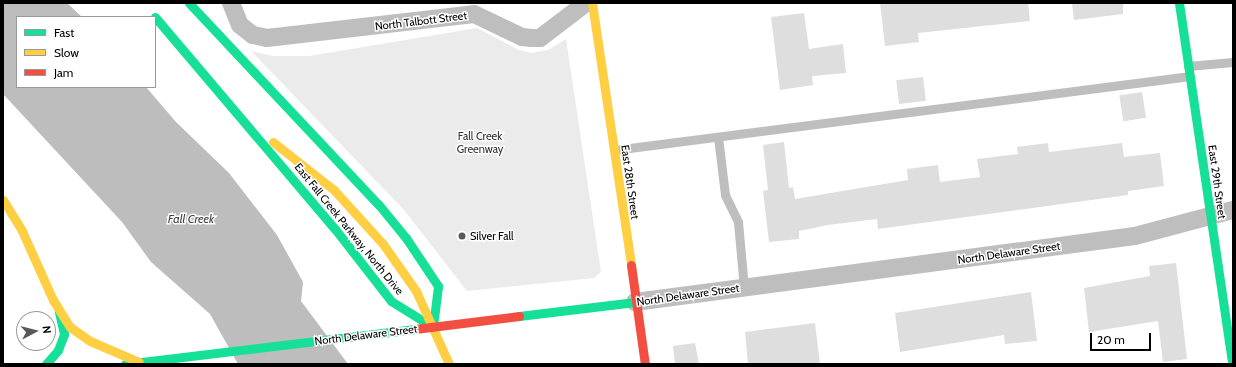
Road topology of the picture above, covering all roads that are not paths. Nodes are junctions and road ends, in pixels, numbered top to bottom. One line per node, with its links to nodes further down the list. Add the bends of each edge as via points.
1 (189, 3): 21 (main road, via 379,205 406,238 438,286)
2 (231, 3): 3 (street, North Talbott Street, via 235,18 243,27 253,35 267,38 307,36 474,14 522,37 540,38)
3 (586, 3)
4 (592, 3): 12 (main road, East 28th Street)
5 (1179, 3): 8 (main road, East 29th Street)
6 (156, 19): 10 (main road, East Fall Creek Parkway, North Drive)
7 (1233, 62): 8 (lane)
8 (1188, 66): 9 (main road, East 29th Street)
9 (1190, 76): 11 (lane); 16 (main road, East 29th Street)
10 (241, 118): 21 (main road, East Fall Creek Parkway, North Drive, via 349,245 391,301); 21 (main road, via 308,168 373,232 409,280)
11 (718, 137): 12 (lane); 18 (lane, via 725,195 738,222)
12 (614, 150): 19 (main road, East 28th Street)
13 (3, 200): 15 (main road)
14 (1233, 210): 16 (street, North Delaware Street)
15 (12, 213): 17 (lane); 20 (main road)
16 (1210, 216): 18 (street, North Delaware Street, via 1135,236); 22 (main road, East 29th Street)
17 (3, 221)
18 (744, 288): 19 (street, North Delaware Street)
19 (635, 302): 21 (main road, North Delaware Street); 27 (main road, East 28th Street)
20 (59, 312): 23 (main road, via 79,335); 24 (main road, via 64,334 58,350)
21 (433, 327): 23 (main road, North Delaware Street); 26 (main road)
22 (1231, 349): 28 (main road, East 29th Street)
23 (139, 362): 25 (main road, North Delaware Street)
24 (46, 364)
25 (125, 364)
26 (449, 364)
27 (645, 364)
28 (1232, 364)

